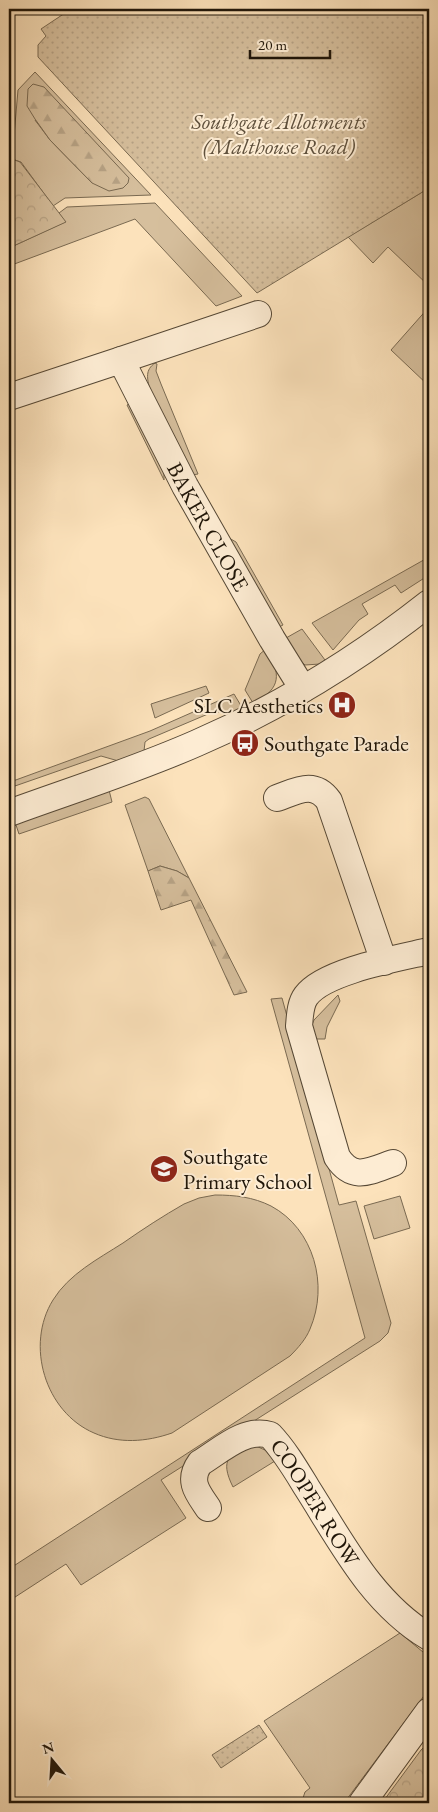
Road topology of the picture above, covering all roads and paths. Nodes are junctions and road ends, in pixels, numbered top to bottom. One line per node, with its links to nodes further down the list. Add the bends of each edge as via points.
1 (258, 314): 2 (street)
2 (121, 360): 3 (street); 5 (street, BAKER CLOSE, via 184,486)
3 (9, 397)
4 (427, 607): 5 (street)
5 (303, 689): 7 (street, via 177,751)
6 (277, 798): 9 (street, via 304,788 325,794)
7 (9, 812)
8 (429, 951): 9 (street)
9 (384, 962): 10 (street, via 329,978 313,989 302,1006 300,1026 342,1165 356,1173)
10 (393, 1163)
11 (208, 1508): 12 (street, COOPER ROW, via 194,1486 195,1470 200,1464 246,1434 270,1435 287,1456 366,1580 395,1611)
12 (429, 1637)
13 (429, 1711): 14 (street)
14 (362, 1803)

